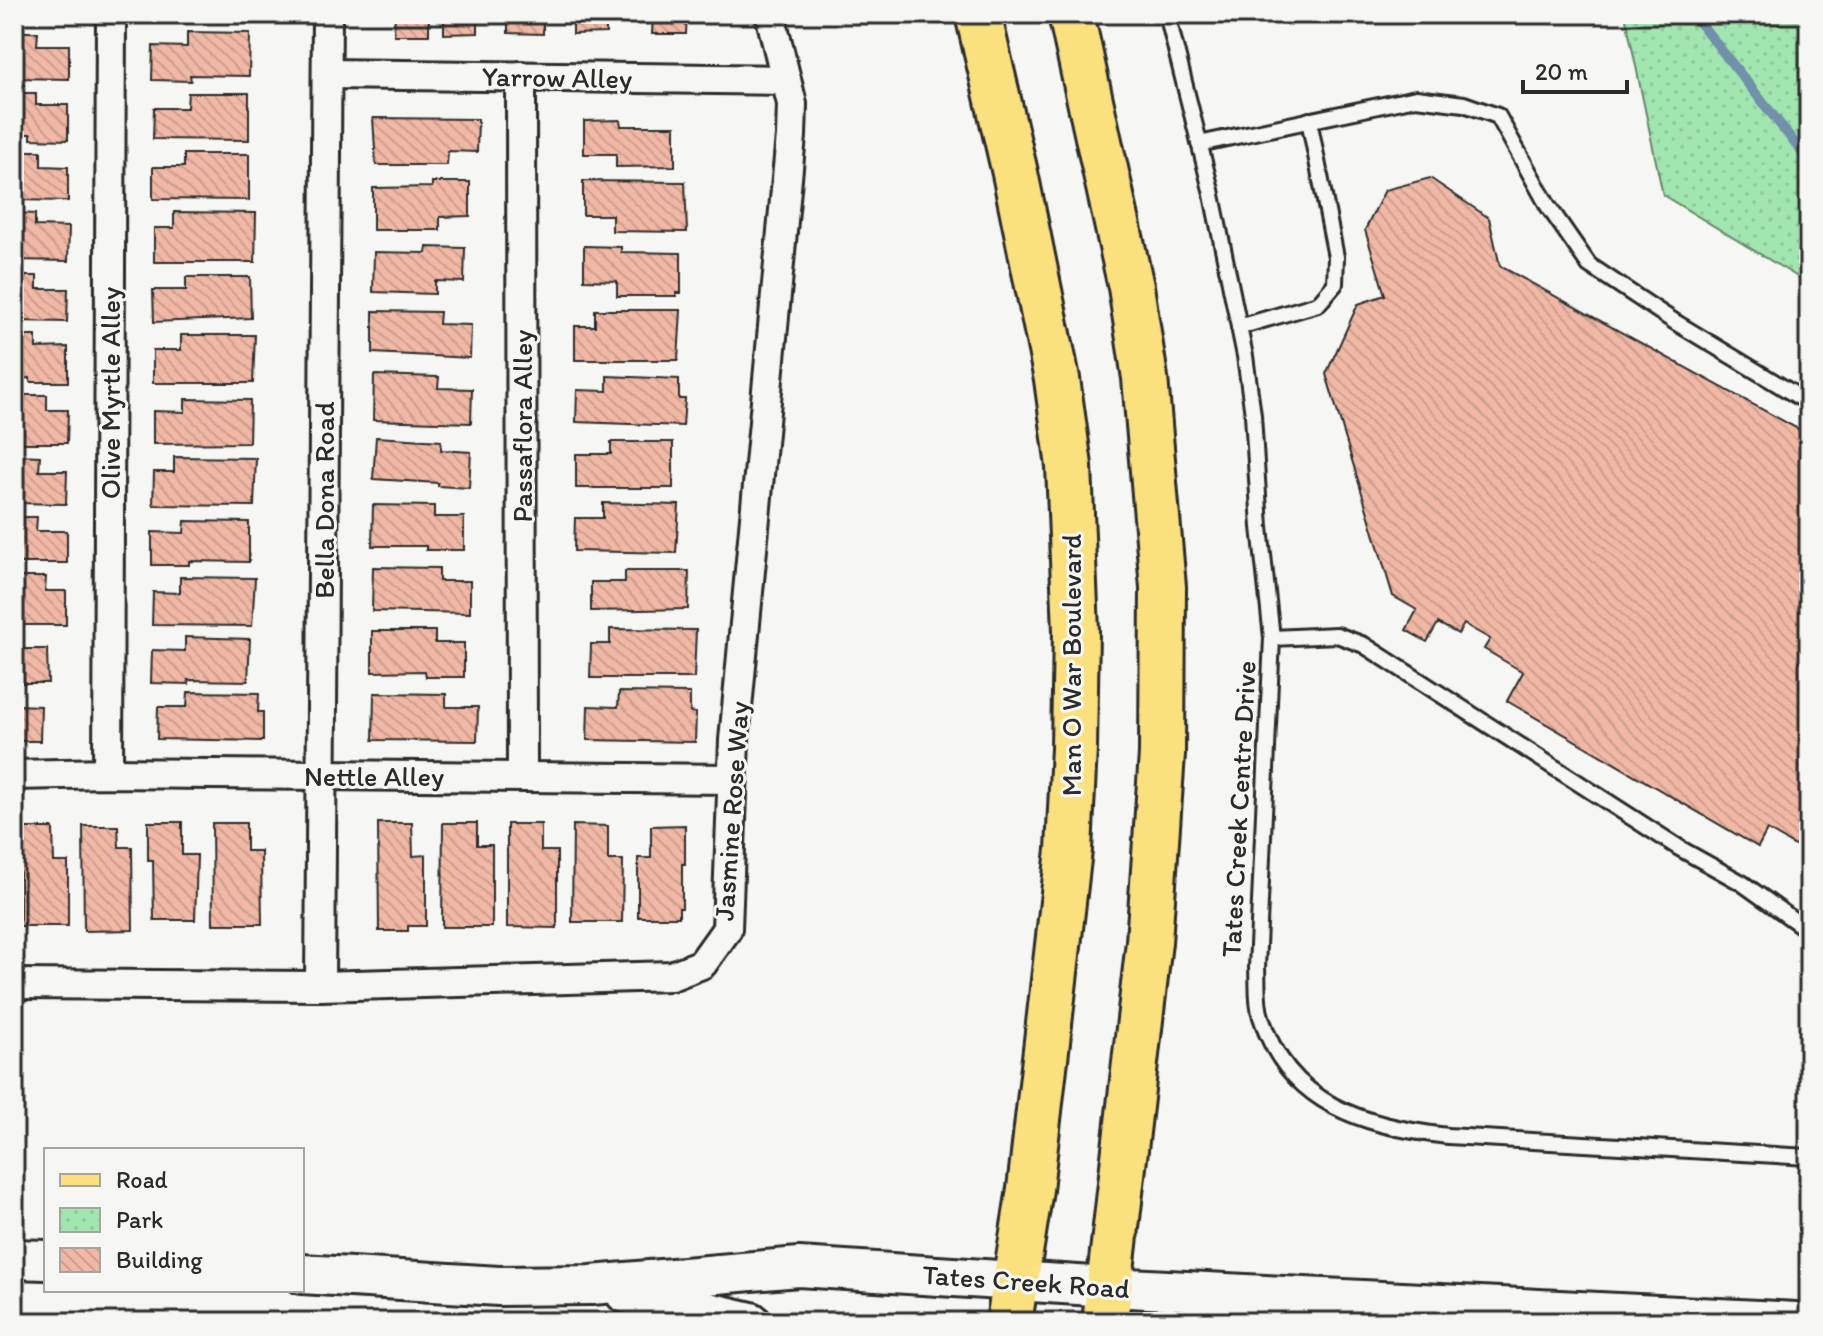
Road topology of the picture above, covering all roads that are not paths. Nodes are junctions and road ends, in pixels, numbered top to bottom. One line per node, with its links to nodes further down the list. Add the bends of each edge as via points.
1 (111, 14): 16 (street, Olive Myrtle Alley)
2 (327, 14): 8 (street, Bella Dona Road)
3 (770, 14): 10 (street, Jasmine Rose Way)
4 (978, 14): 29 (main road, Man O War Boulevard, via 1057,379 1069,466 1076,631 1069,850)
5 (1071, 14): 30 (main road, via 1131,287 1145,378 1163,587 1162,754 1150,927)
6 (1184, 14): 7 (lane)
7 (1168, 16): 12 (lane, Tates Creek Centre Drive)
8 (327, 74): 9 (street, Yarrow Alley); 19 (street, Bella Dona Road)
9 (521, 76): 10 (street, Yarrow Alley); 18 (street, Passaflora Alley)
10 (786, 80): 20 (street, Jasmine Rose Way, via 791,136)
11 (1309, 120): 12 (lane); 13 (lane, via 1336,257 1335,284 1318,304); 14 (lane, via 1416,98 1464,104 1498,116 1548,206 1589,265)
12 (1199, 144): 13 (lane, Tates Creek Centre Drive)
13 (1239, 327): 15 (lane, Tates Creek Centre Drive, via 1253,415)
14 (1809, 403)
15 (1272, 638): 21 (lane, via 1337,635 1364,645 1742,883); 24 (lane, Tates Creek Centre Drive, via 1259,1014 1272,1047 1303,1086 1357,1119 1400,1131)
16 (108, 773): 17 (street, Nettle Alley); 19 (street, Nettle Alley)
17 (14, 775)
18 (522, 775): 19 (street, Nettle Alley); 20 (street, Nettle Alley)
19 (322, 776): 23 (street, Bella Dona Road)
20 (733, 779): 23 (street, Jasmine Rose Way, via 727,929 702,964 671,976)
21 (1809, 931)
22 (14, 984): 23 (street, Jasmine Rose Way)
23 (320, 986)
24 (1809, 1157)
25 (14, 1259): 26 (main road)
26 (44, 1260)
27 (304, 1274): 28 (main road, Tates Creek Road, via 499,1286)
28 (591, 1285): 29 (main road, Tates Creek Road, via 799,1267); 31 (main road, Tates Creek Road)
29 (1012, 1302): 30 (main road, Tates Creek Road)
30 (1107, 1304): 32 (main road, Tates Creek Road)
31 (751, 1322)
32 (1796, 1322)

